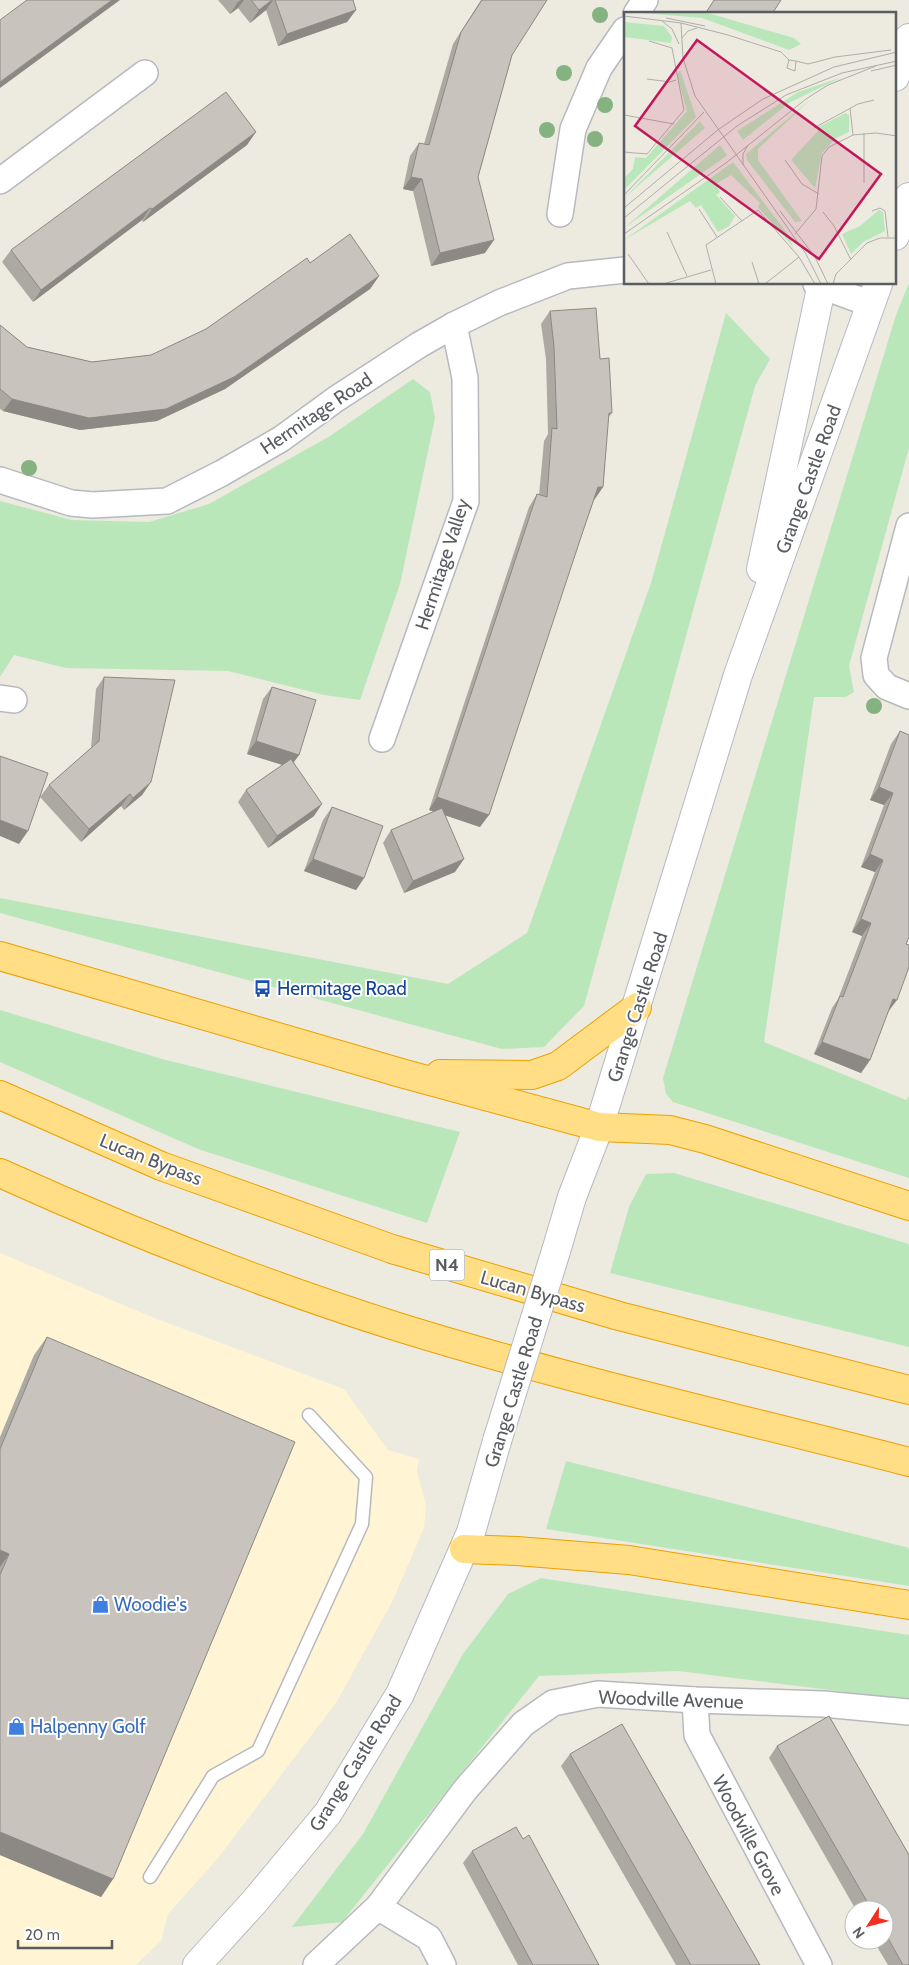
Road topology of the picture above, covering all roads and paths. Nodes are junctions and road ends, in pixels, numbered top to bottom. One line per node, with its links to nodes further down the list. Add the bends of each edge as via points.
1 (645, 0): 2 (street)
2 (637, 12)
3 (624, 31): 9 (street, via 599,68 573,129)
4 (909, 38): 6 (main road)
5 (145, 73): 7 (street)
6 (896, 74)
7 (0, 181)
8 (909, 197): 10 (main road)
9 (560, 214)
10 (896, 233)
11 (624, 270): 15 (street, Hermitage Road, via 568,276)
12 (820, 285): 18 (main road, Grange Castle Road)
13 (825, 285): 14 (street)
14 (874, 294): 18 (main road, Grange Castle Road)
15 (454, 325): 16 (street, Hermitage Road, via 336,399 281,439 167,501 71,503); 20 (street, Hermitage Valley, via 465,378 466,500)
16 (0, 480)
17 (909, 526): 19 (street, via 874,658 876,675 888,687)
18 (738, 675): 22 (main road, Grange Castle Road)
19 (909, 696)
20 (382, 739)
21 (0, 956): 23 (highway)
22 (637, 1007): 23 (highway, via 558,1066 532,1075); 25 (main road, Grange Castle Road)
23 (402, 1073): 25 (highway)
24 (0, 1096): 28 (highway, Lucan Bypass / N4, via 161,1166 392,1249 619,1316)
25 (599, 1127): 27 (highway, via 670,1130); 31 (main road, Grange Castle Road, bridge, via 572,1197)
26 (0, 1173): 30 (highway, via 176,1248 286,1290 398,1326 511,1360)
27 (909, 1206)
28 (909, 1390)
29 (308, 1415): 35 (lane, via 366,1477 362,1524 258,1751 213,1776)
30 (909, 1462)
31 (464, 1549): 32 (highway, via 629,1560); 37 (main road, Grange Castle Road, via 400,1694 328,1813)
32 (909, 1605)
33 (695, 1700): 34 (street, Woodville Avenue, via 823,1704); 36 (street, Woodville Avenue, via 598,1694 553,1703 523,1724 465,1790); 40 (street, Woodville Grove, via 696,1735)
34 (909, 1712)
35 (150, 1877)
36 (378, 1907): 38 (street, Woodville Avenue); 39 (street, via 429,1938)
37 (197, 1965)
38 (316, 1965)
39 (443, 1965)
40 (819, 1965)

